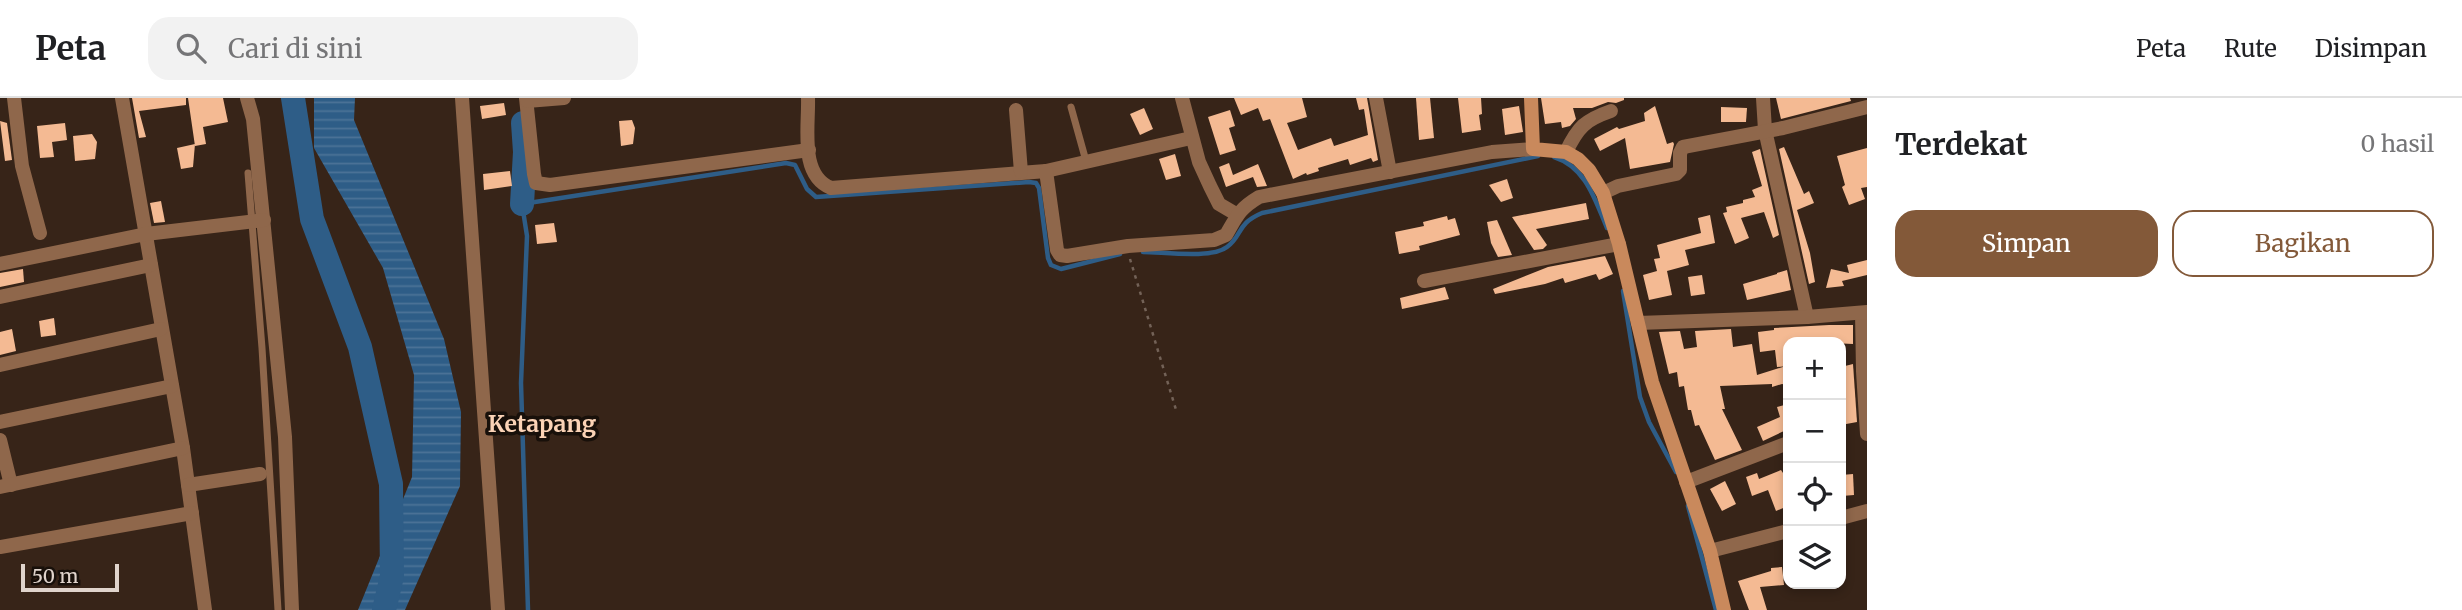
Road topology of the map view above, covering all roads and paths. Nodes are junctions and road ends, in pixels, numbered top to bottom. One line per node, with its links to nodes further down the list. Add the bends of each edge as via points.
1 (14, 98): 29 (street, via 22,166)
2 (122, 98): 30 (street)
3 (247, 98): 28 (street, via 253,119)
4 (462, 98): 62 (street)
5 (564, 98): 11 (street)
6 (808, 98): 19 (street)
7 (1182, 98): 17 (street)
8 (1376, 98): 24 (street)
9 (1531, 98): 18 (street)
10 (1763, 98): 16 (street)
11 (527, 100): 19 (street, via 536,183 550,186)
12 (1071, 107): 21 (lane)
13 (1867, 107): 16 (street)
14 (1016, 110): 23 (street)
15 (1611, 111): 20 (street, via 1585,122)
16 (1765, 131): 26 (street, via 1683,147 1676,174); 38 (street)
17 (1191, 138): 21 (street); 27 (street, via 1219,204)
18 (1533, 149): 20 (street); 24 (street, via 1492,152)
19 (809, 150): 23 (street, via 810,168 831,188)
20 (1566, 152): 26 (street, via 1590,170)
21 (1086, 162): 22 (street)
22 (1046, 171): 23 (street); 27 (street, via 1060,255 1214,240 1226,235)
23 (1020, 172)
24 (1390, 172): 27 (street, via 1259,197)
25 (248, 173): 28 (lane)
26 (1603, 193): 31 (street)
27 (1236, 214)
28 (258, 221): 30 (street); 60 (lane); 61 (street, via 285,437)
29 (40, 233)
30 (146, 234): 33 (street); 34 (street)
31 (1615, 245): 35 (street); 39 (street)
32 (1129, 257): 43 (path)
33 (0, 264)
34 (151, 265): 36 (street); 40 (street)
35 (1424, 281)
36 (0, 297)
37 (1865, 313): 38 (street); 45 (street)
38 (1807, 317): 39 (street)
39 (1638, 323): 50 (street, via 1651,382)
40 (161, 329): 41 (street); 42 (street)
41 (0, 365)
42 (172, 386): 44 (street); 48 (street)
43 (1177, 414)
44 (0, 422)
45 (1867, 434)
46 (0, 440): 52 (street)
47 (1783, 445): 50 (street)
48 (183, 448): 51 (street); 52 (street)
49 (260, 474): 51 (street)
50 (1686, 482): 58 (street)
51 (188, 485): 54 (street)
52 (5, 486)
53 (1867, 511): 55 (street)
54 (192, 513): 57 (street); 59 (street)
55 (1846, 517)
56 (1783, 532): 58 (street)
57 (0, 547)
58 (1710, 551): 63 (street)
59 (205, 610)
60 (278, 610)
61 (292, 610)
62 (498, 610)
63 (1724, 610)

